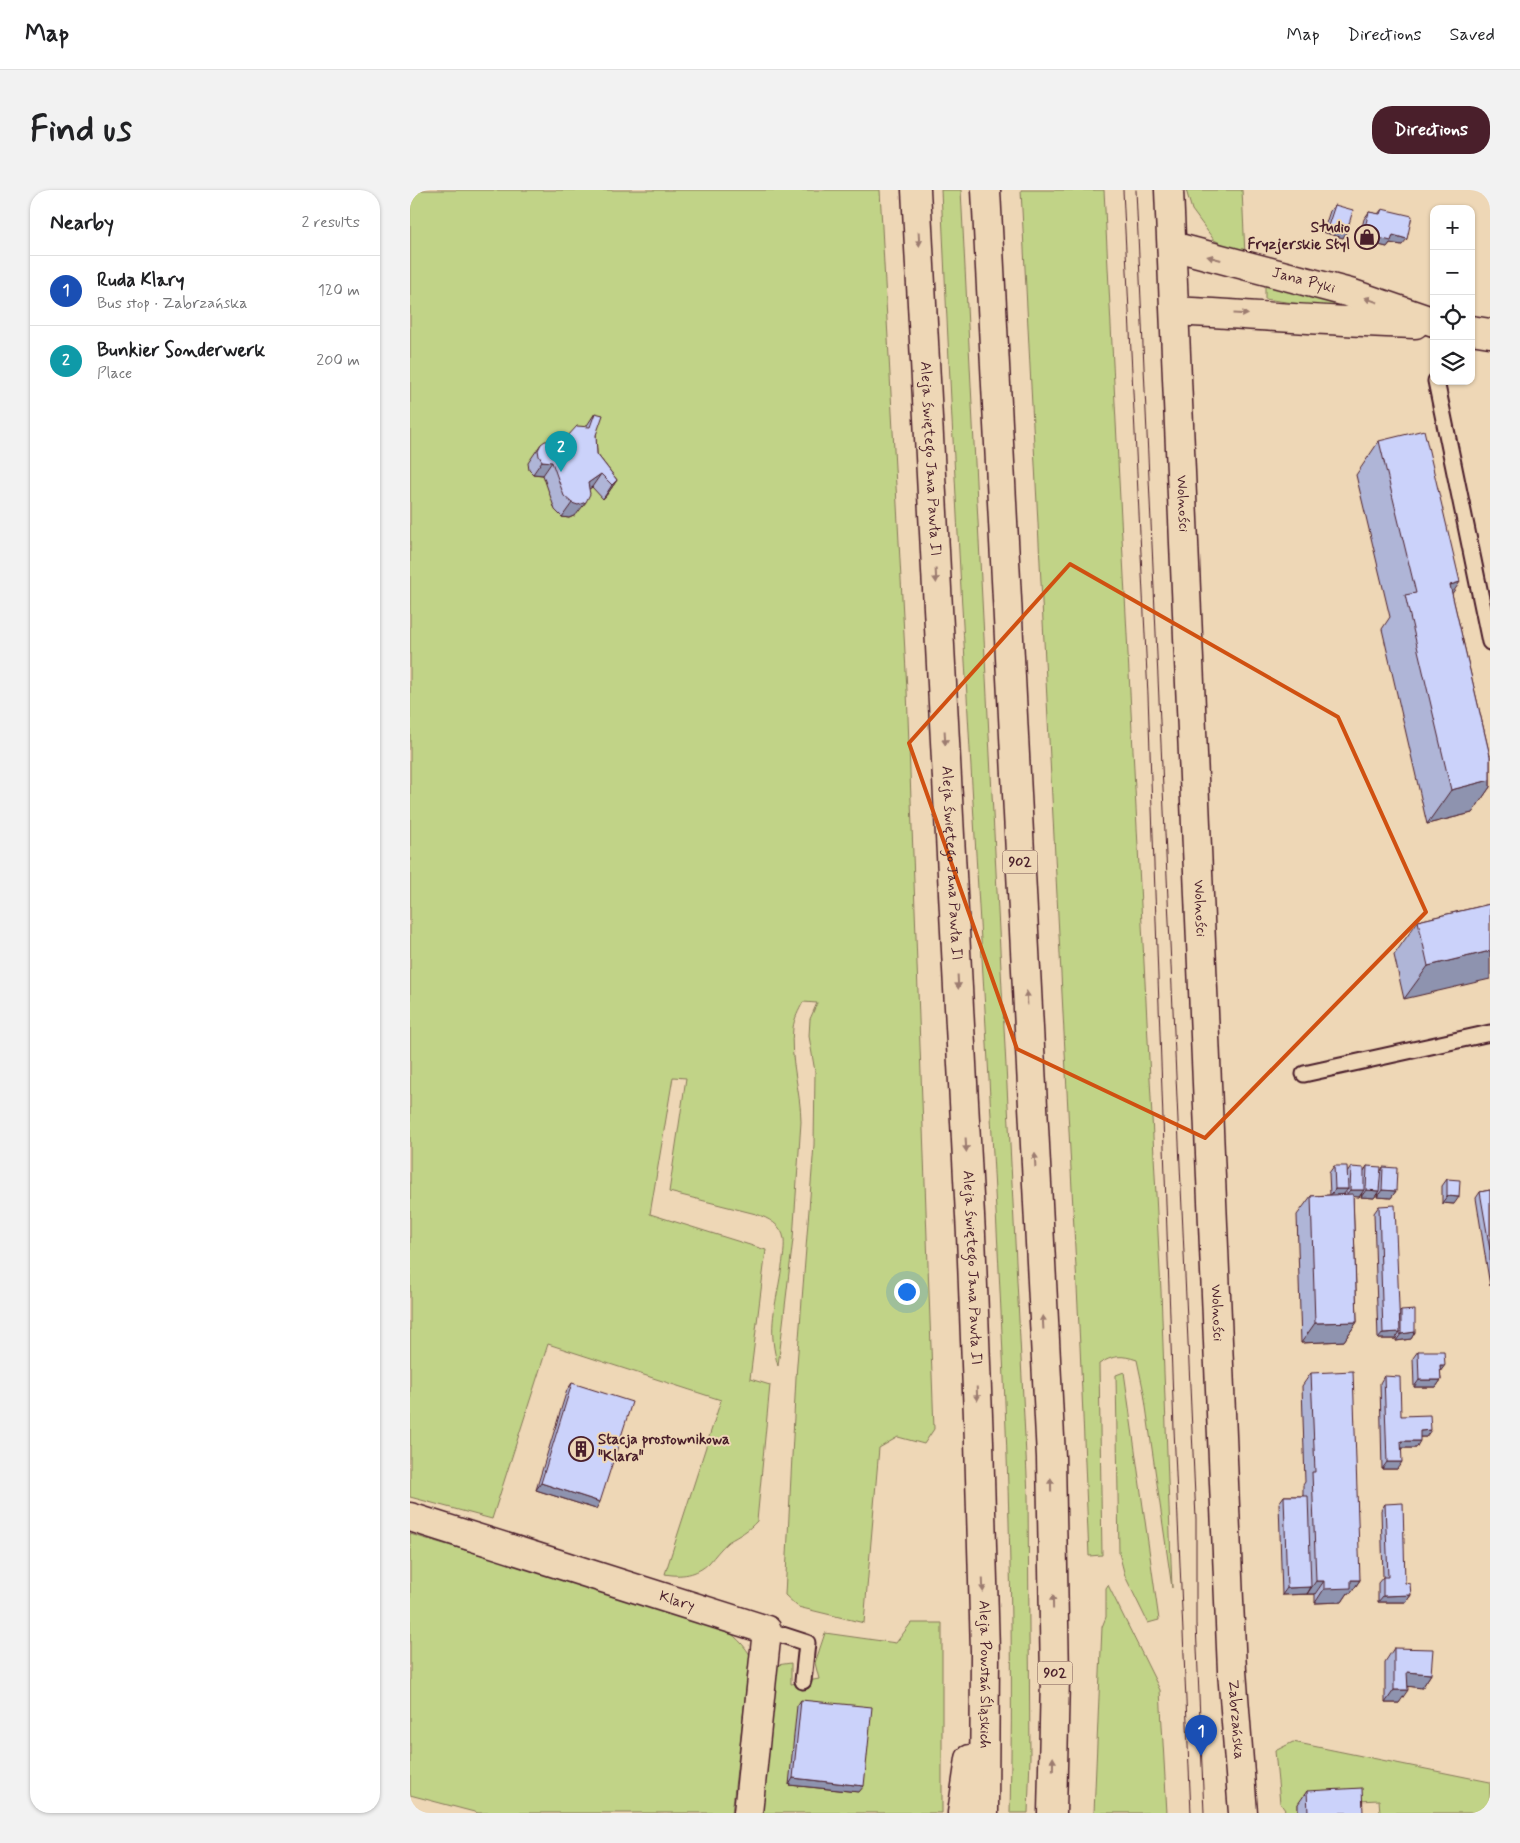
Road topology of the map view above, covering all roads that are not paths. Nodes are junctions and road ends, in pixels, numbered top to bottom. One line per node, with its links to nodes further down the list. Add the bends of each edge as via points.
1 (916, 190): 15 (main road, Aleja świętego Jana Pawła II, one-way to 15, via 971,1235)
2 (986, 190): 23 (main road, 902, one-way to 2, via 1055,1678 1051,1457)
3 (1169, 190): 4 (main road, Wolności)
4 (1172, 246): 5 (main road, Wolności); 6 (main road, Jana Pyki, one-way to 4, via 1350,293)
5 (1175, 311): 7 (main road, Jana Pyki, one-way to 7, via 1345,323); 16 (main road, Wolności)
6 (1430, 322)
7 (1430, 323)
8 (1475, 331): 9 (main road)
9 (1490, 333)
10 (1437, 385): 11 (lane)
11 (1490, 642)
12 (1490, 1033): 13 (lane)
13 (1304, 1074)
14 (410, 1517): 17 (main road, Klary)
15 (982, 1536): 18 (main road, Aleja Powstań Śląskich, one-way to 18)
16 (1230, 1626): 24 (main road, Zabrzańska)
17 (767, 1630): 19 (lane, via 807,1644); 20 (main road)
18 (985, 1651): 21 (main road); 22 (main road, Aleja Powstań Śląskich)
19 (804, 1682)
20 (748, 1813)
21 (962, 1813)
22 (984, 1813)
23 (1052, 1813)
24 (1243, 1813)

